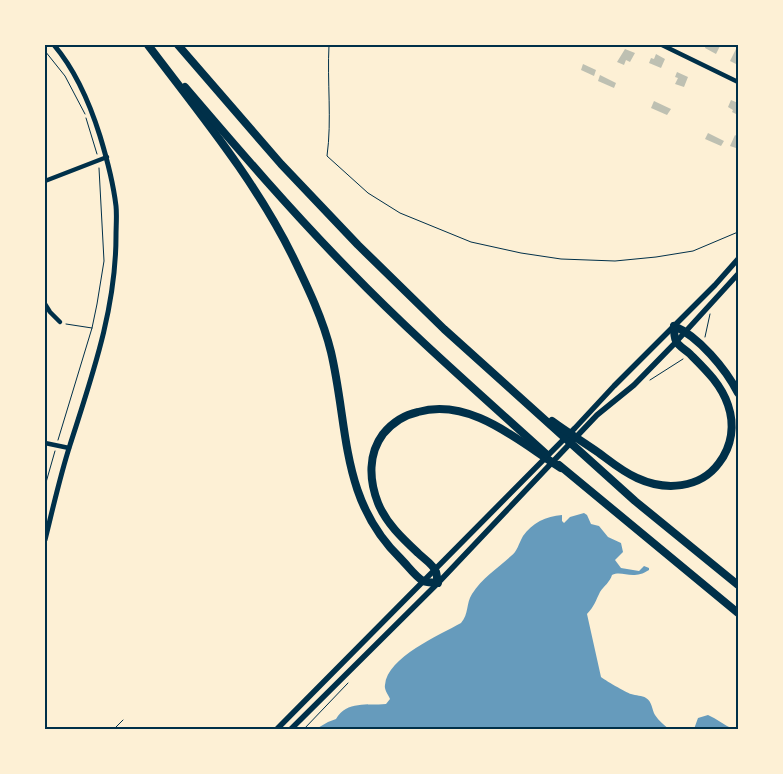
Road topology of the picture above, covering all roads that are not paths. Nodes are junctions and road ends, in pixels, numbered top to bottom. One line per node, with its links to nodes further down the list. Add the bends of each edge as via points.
1 (54, 45): 6 (street, via 93,113)
2 (149, 45): 19 (highway, via 253,167 350,271); 22 (highway, via 270,212 320,316 331,351 347,453 362,504 377,532)
3 (178, 45): 16 (highway, via 281,164 358,246)
4 (662, 45): 5 (street)
5 (738, 82)
6 (106, 157): 7 (street); 18 (street, via 116,208 116,264 106,326)
7 (45, 181)
8 (738, 260): 12 (main road)
9 (738, 274): 13 (main road)
10 (45, 304): 11 (street)
11 (60, 322)
12 (674, 326): 13 (highway); 14 (highway); 21 (main road)
13 (686, 331): 14 (main road); 15 (highway, via 717,363)
14 (676, 342): 16 (highway, via 715,380 728,404 732,424 731,439 723,458 713,471 693,483 663,486 637,478); 23 (main road, via 634,385 597,415)
15 (738, 393)
16 (527, 404): 24 (highway, via 635,501)
17 (45, 443): 18 (street)
18 (69, 448): 20 (street)
19 (561, 468): 21 (highway, via 492,424 464,412 423,410 389,427 378,442 372,461 372,482 378,504 401,537); 25 (highway)
20 (45, 540)
21 (436, 570): 22 (main road); 23 (highway)
22 (424, 581): 23 (highway); 26 (main road)
23 (438, 583): 27 (main road)
24 (738, 585)
25 (738, 613)
26 (277, 729)
27 (291, 729)

